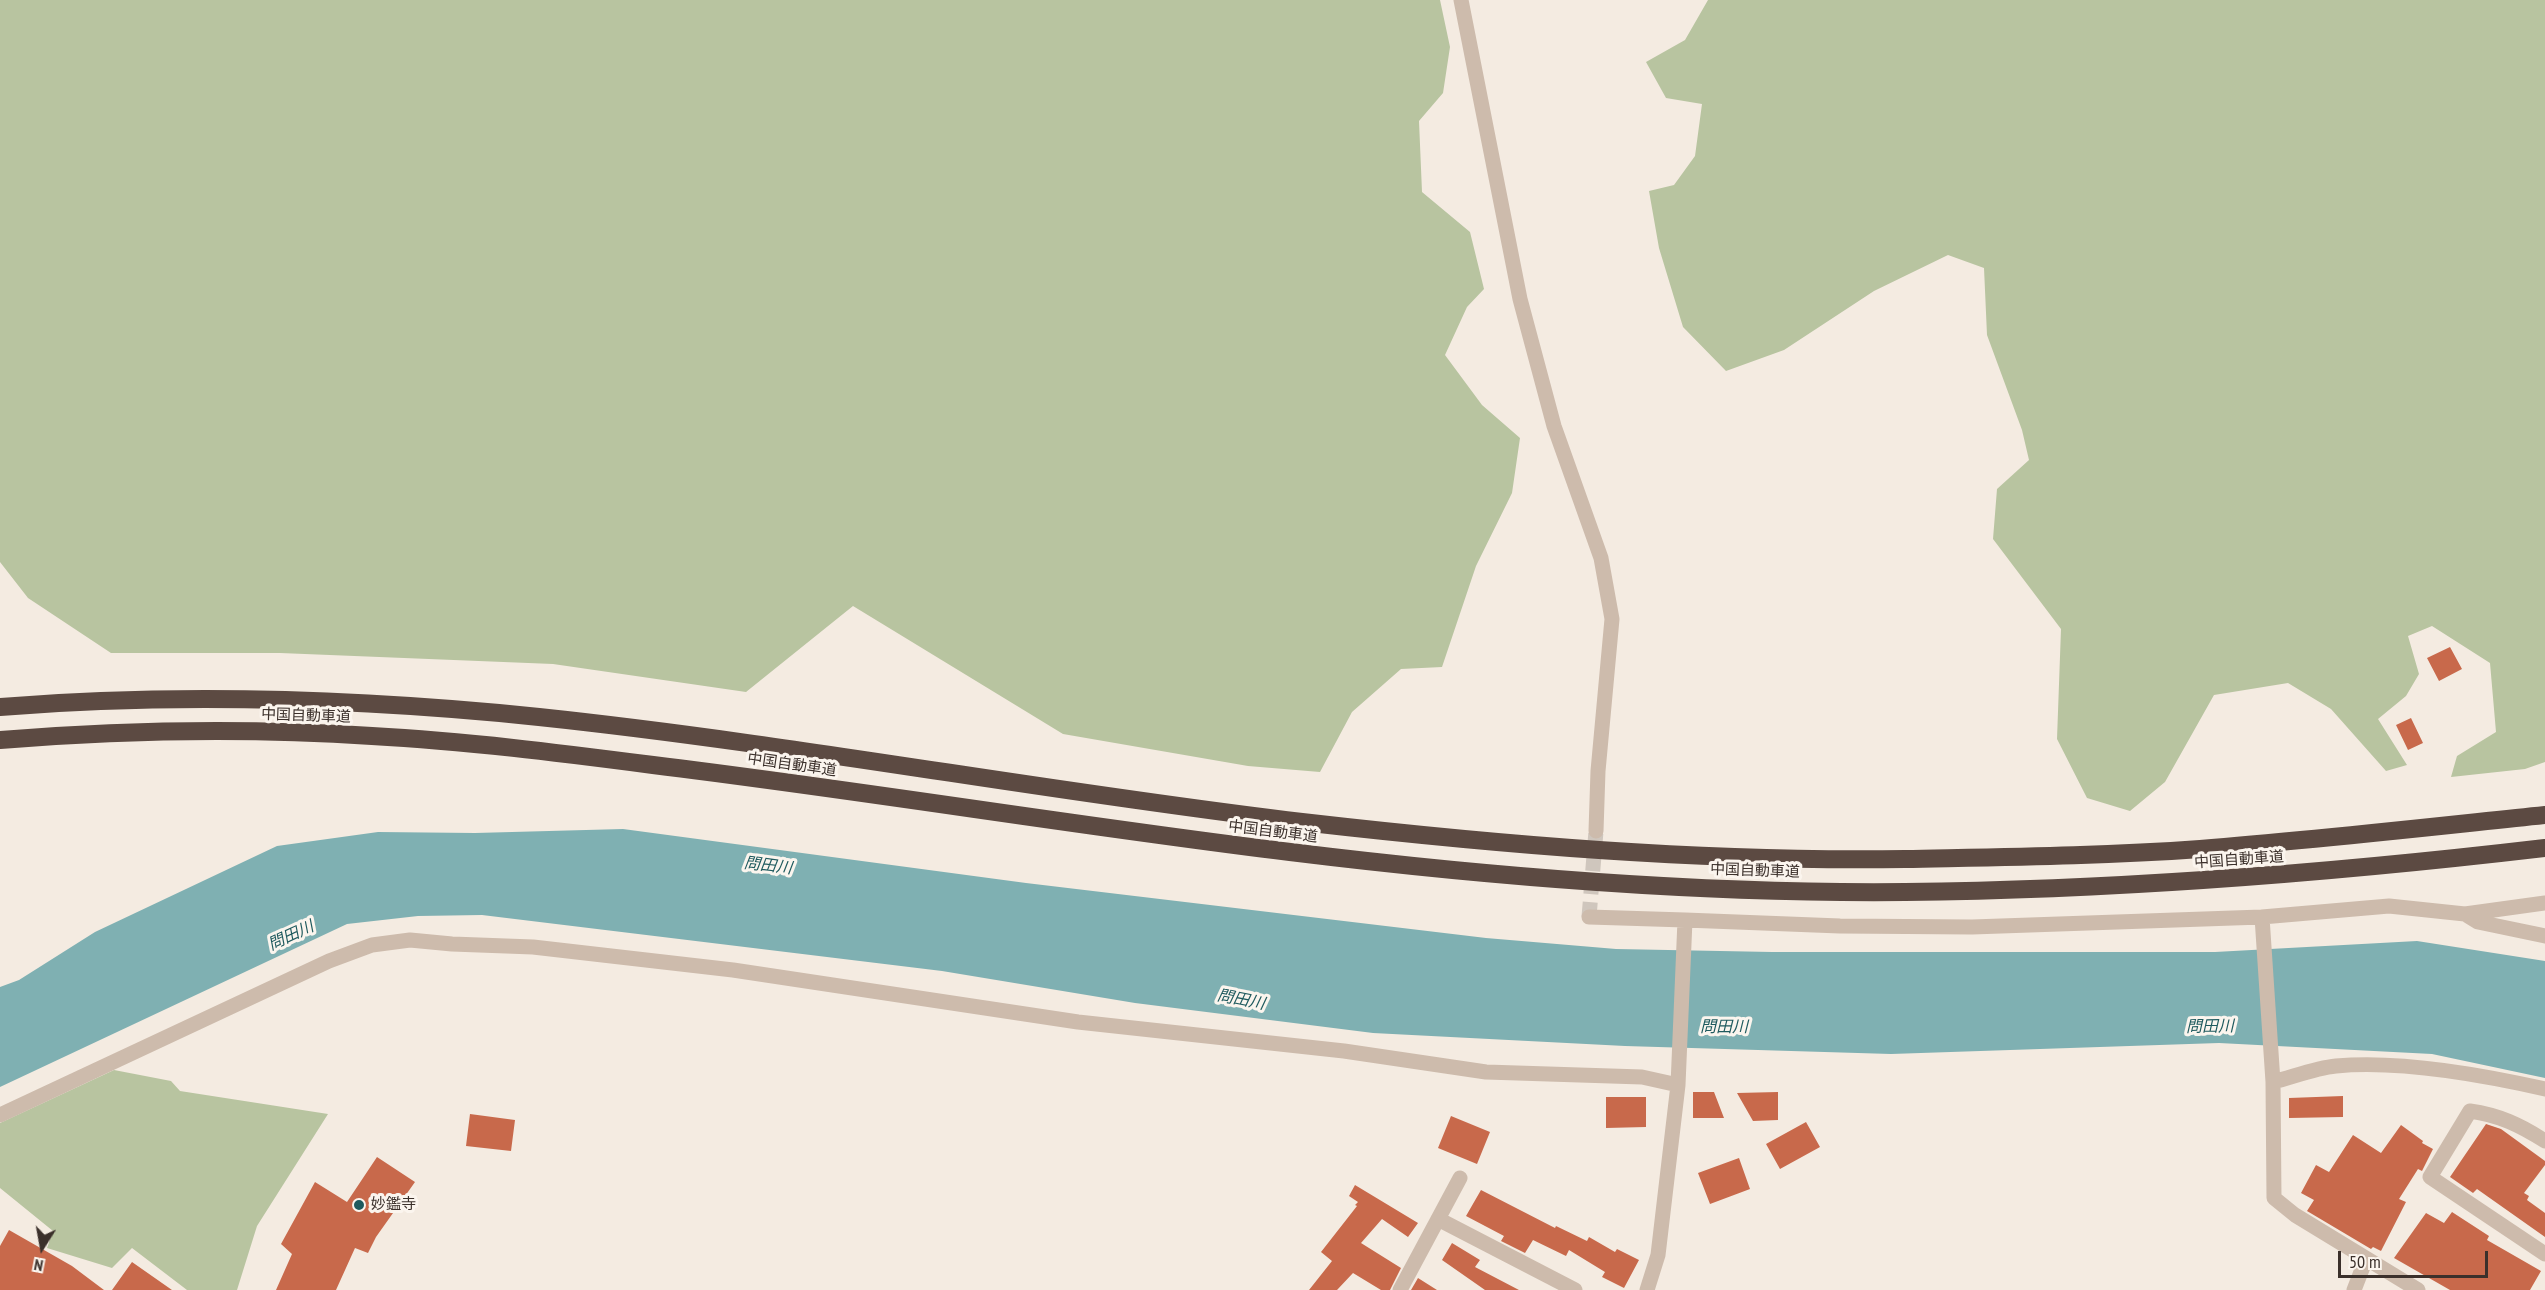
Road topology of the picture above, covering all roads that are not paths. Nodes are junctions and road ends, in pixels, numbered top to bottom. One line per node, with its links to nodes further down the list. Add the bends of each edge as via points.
1 (1461, 0): 5 (street, via 1520,299 1554,426 1601,558 1612,619)
2 (0, 707): 4 (highway, 中国自動車道, via 208,700 375,704 538,717 1298,821 1631,852 1901,859 2160,850)
3 (0, 740): 6 (highway, 中国自動車道, via 209,731 382,736 716,772 1292,853 1485,874 1764,890 1901,892 2132,884 2272,876)
4 (2545, 815)
5 (1596, 831)
6 (2545, 848)
7 (2545, 903): 8 (street)
8 (2465, 914): 11 (street, via 2389,906); 12 (street, via 2478,922)
9 (1590, 917): 10 (street)
10 (1685, 920): 11 (street, via 1972,927); 14 (street)
11 (2262, 921): 13 (street)
12 (2545, 936)
13 (2273, 1082): 15 (street, via 2335,1066 2406,1066); 21 (street, via 2274,1198)
14 (1678, 1085): 16 (street, via 1642,1077 1486,1072 1344,1051 1078,1022 608,954 410,940 372,945 329,961); 24 (street, via 1658,1255)
15 (2545, 1089)
16 (0, 1115)
17 (2545, 1141): 20 (street, via 2493,1114 2469,1111 2430,1177)
18 (1460, 1178): 19 (street)
19 (1438, 1219): 22 (street); 23 (street)
20 (2545, 1254)
21 (2366, 1259): 25 (street); 26 (street)
22 (1400, 1290)
23 (1575, 1290)
24 (1647, 1290)
25 (2354, 1290)
26 (2418, 1290)

